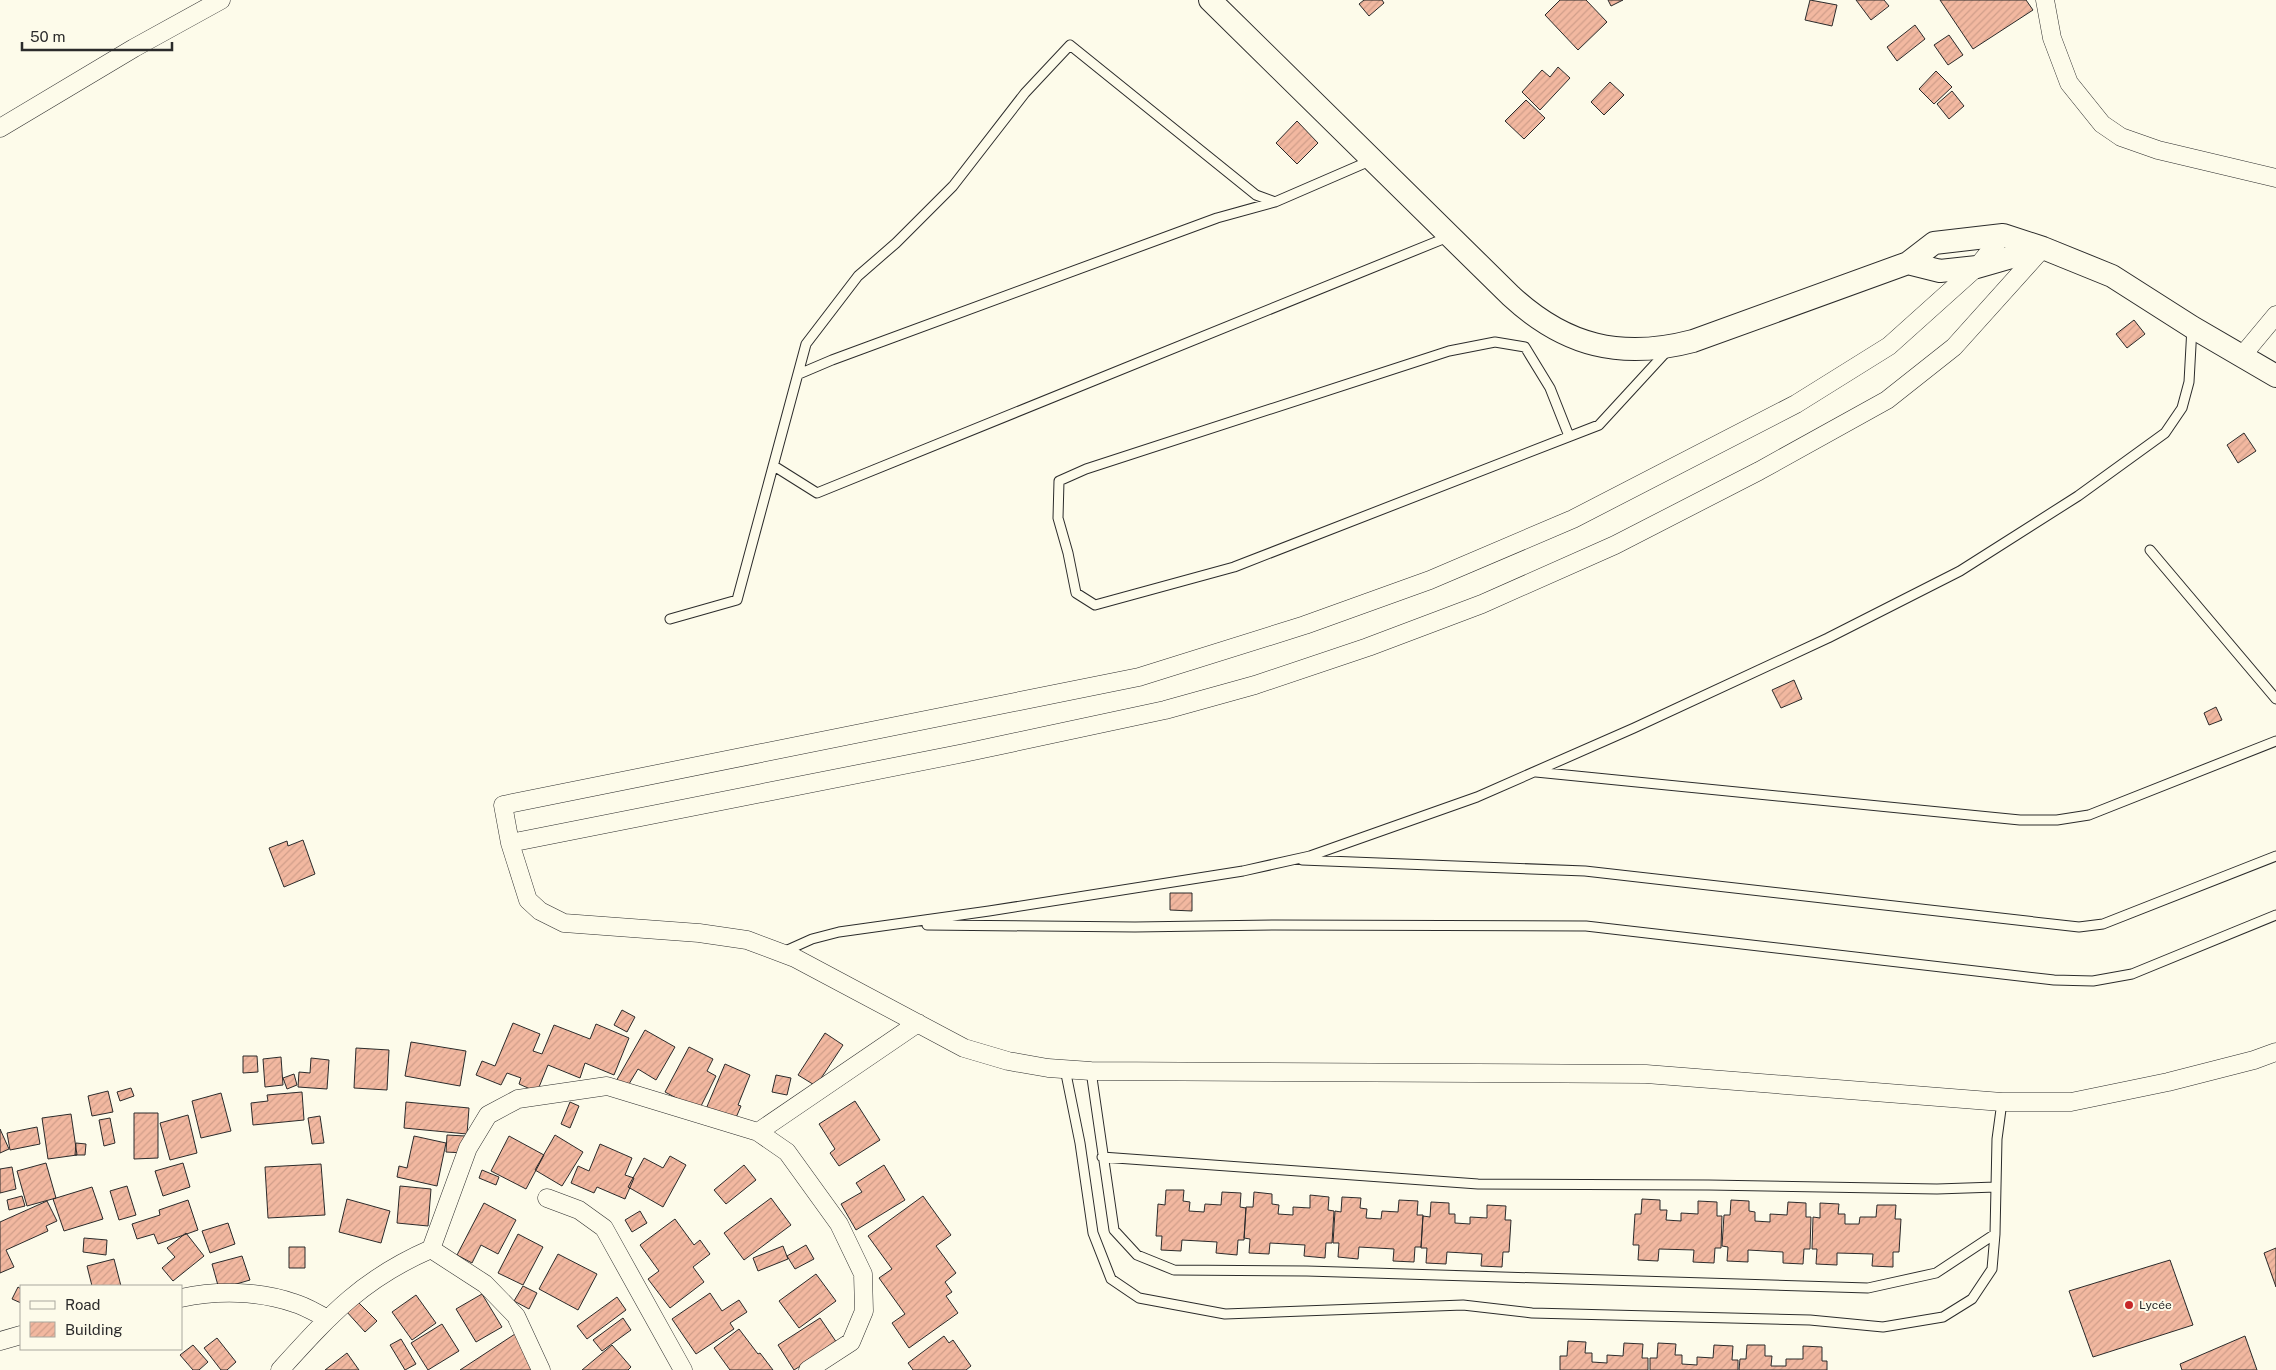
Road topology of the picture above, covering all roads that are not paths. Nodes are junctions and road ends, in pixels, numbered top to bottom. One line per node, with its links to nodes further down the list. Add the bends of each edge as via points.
1 (220, 0): 4 (street)
2 (1210, 0): 5 (street)
3 (2045, 0): 6 (street, via 2052,38 2069,83 2102,124 2121,137 2158,150)
4 (0, 128)
5 (1372, 160): 7 (lane); 9 (street)
6 (2276, 178)
7 (1275, 202): 17 (lane, via 1217,218); 17 (lane, via 1256,195 1070,45 1025,93 953,186 896,244 858,276 806,344)
8 (2002, 235): 10 (street); 11 (street, via 1934,243); 12 (street)
9 (1450, 236): 15 (street, via 1529,313 1549,327 1572,338 1612,348); 20 (lane, via 817,493)
10 (2043, 248): 12 (street); 14 (street, via 2112,276); 26 (street, via 1954,347 1887,400 1615,545 1482,604 1255,685 1165,710)
11 (1908, 263): 12 (street, via 1940,271); 15 (street)
12 (1977, 267): 26 (street, via 1889,346 1796,404 1573,519 1430,580 1305,625 1139,677 503,805)
13 (2276, 315): 16 (street)
14 (2192, 327): 16 (street); 25 (lane, via 2189,382 2182,408 2165,433 2078,496 1960,571 1907,598 1819,642)
15 (1669, 348): 19 (lane, via 1598,425)
16 (2241, 356): 18 (street)
17 (799, 374): 20 (lane)
18 (2276, 376)
19 (1569, 436): 19 (lane, via 1234,566 1095,605 1076,593 1058,518 1059,481 1086,469 1449,351 1495,342 1525,348 1550,388)
20 (774, 466): 22 (lane, via 737,600)
21 (2150, 550): 23 (lane)
22 (670, 619)
23 (2276, 699)
24 (2276, 741): 25 (lane, via 2089,815 2057,820 2020,820)
25 (1535, 772): 28 (lane, via 1477,797)
26 (510, 843): 31 (street, via 528,900 540,911 564,923 698,933 747,940)
27 (2276, 856): 28 (lane, via 2104,924 2079,927 1585,871)
28 (1292, 860): 30 (lane, via 1233,873)
29 (2276, 915): 30 (lane, via 2132,974 2093,981 2054,980 1586,926 1134,928)
30 (893, 925): 31 (lane, via 839,932 812,939)
31 (781, 953): 32 (street)
32 (918, 1023): 34 (street, via 972,1050 1008,1061); 37 (street)
33 (2276, 1052): 36 (street, via 2168,1082 2071,1102)
34 (1065, 1069): 35 (street); 41 (lane, via 1094,1233 1111,1279 1139,1298 1225,1314 1463,1305 1532,1313 1810,1320 1883,1327 1943,1317 1972,1300 1992,1269)
35 (1091, 1071): 36 (street, via 1637,1074); 38 (lane)
36 (2002, 1102): 39 (lane)
37 (758, 1132): 42 (street, via 607,1086 518,1099 488,1116 468,1148); 50 (street, via 787,1152 839,1224 863,1274 864,1311 851,1342)
38 (1102, 1157): 39 (lane, via 1478,1184); 41 (lane, via 1114,1230 1137,1254 1174,1270 1868,1288 1936,1273)
39 (1996, 1187): 41 (lane)
40 (547, 1198): 49 (street, via 579,1210 604,1228)
41 (1995, 1234)
42 (431, 1249): 44 (street, via 379,1276); 48 (street, via 485,1284 516,1316)
43 (182, 1298): 44 (street, via 212,1293 268,1296 296,1303)
44 (326, 1318): 47 (street)
45 (20, 1335): 46 (street)
46 (0, 1341)
47 (280, 1370)
48 (542, 1370)
49 (683, 1370)
50 (808, 1370)

